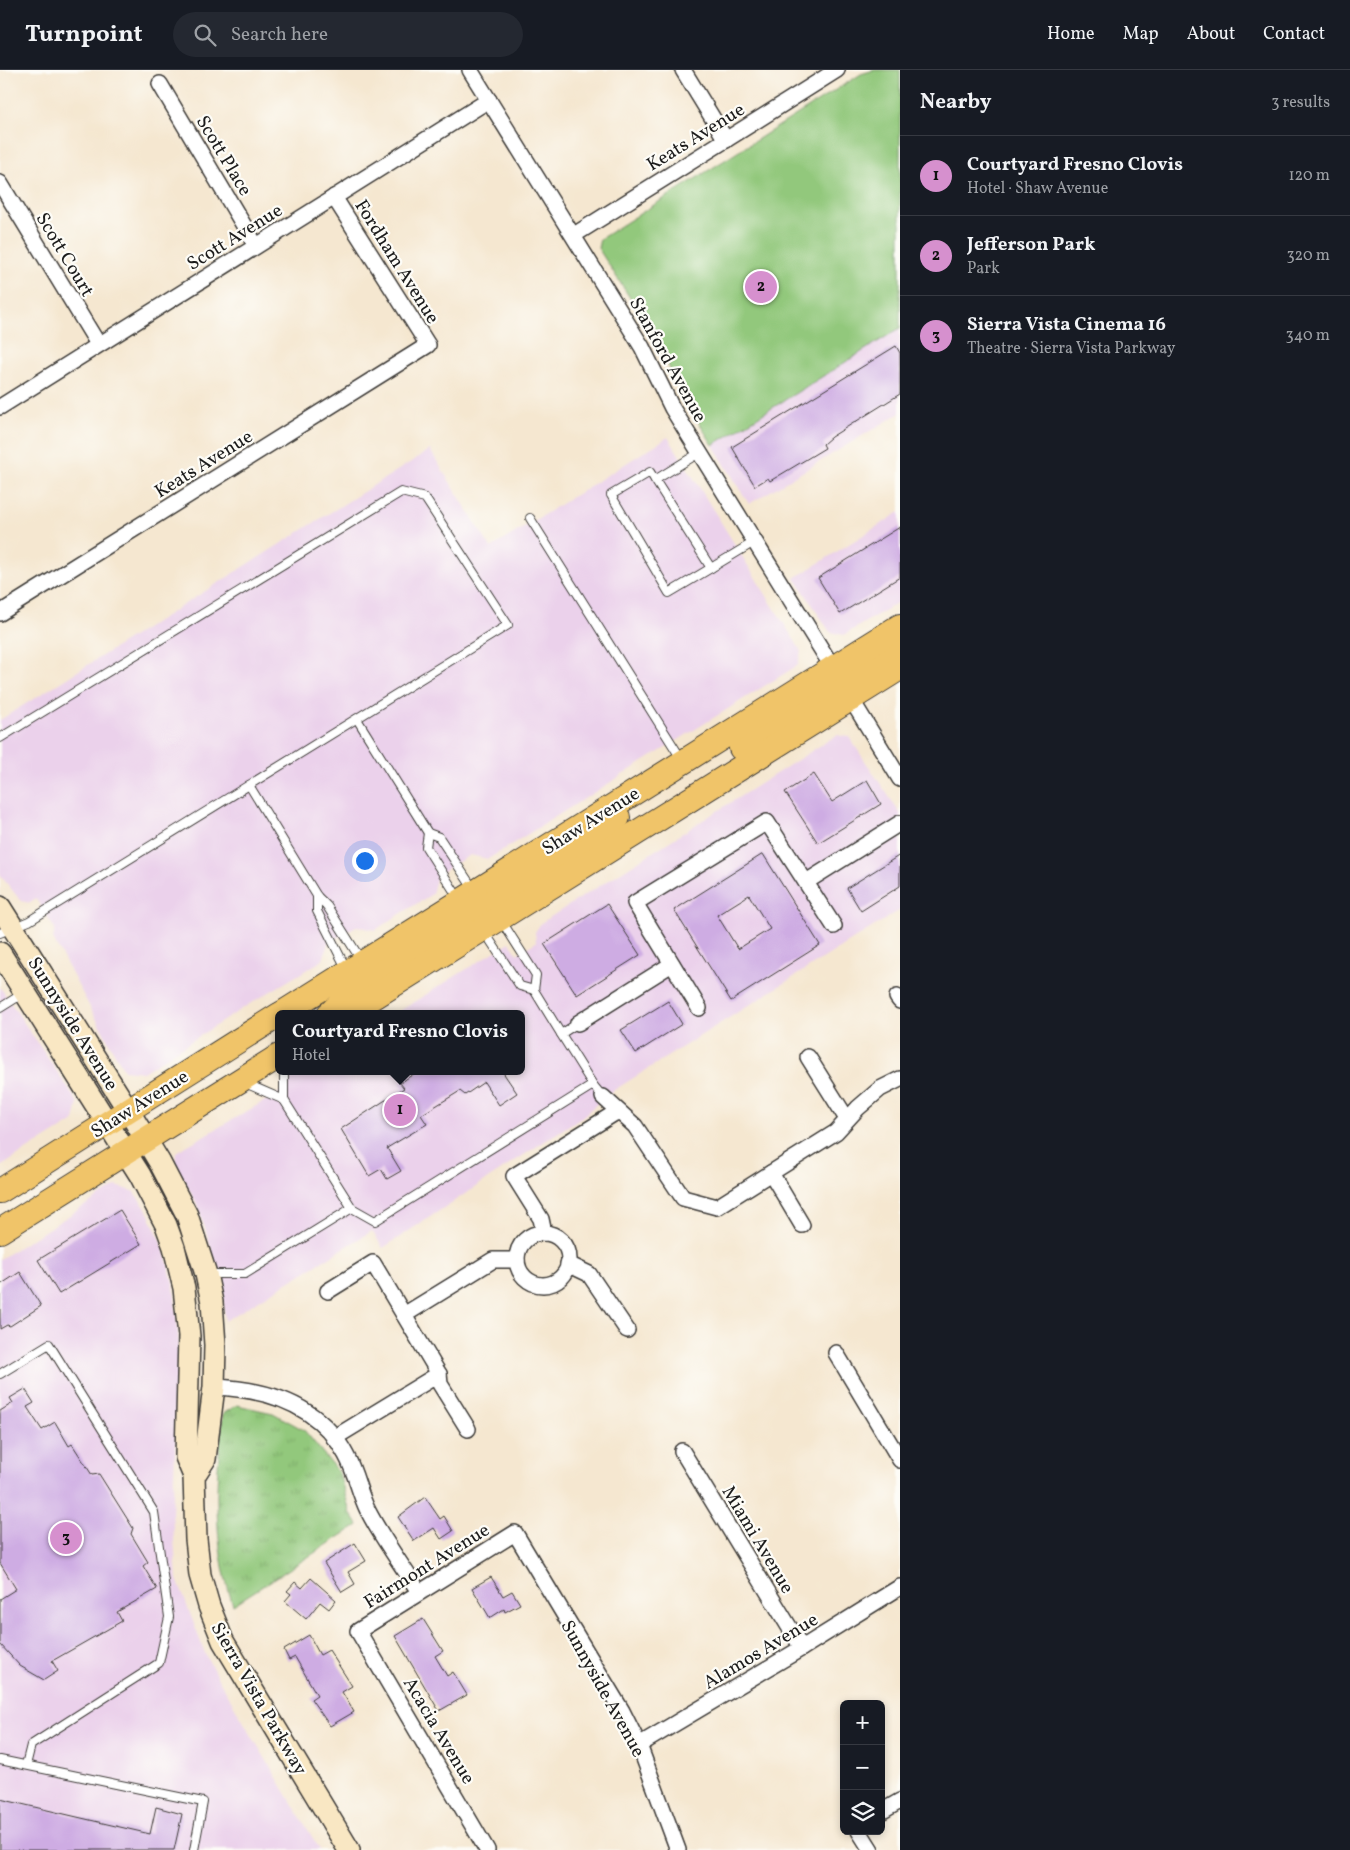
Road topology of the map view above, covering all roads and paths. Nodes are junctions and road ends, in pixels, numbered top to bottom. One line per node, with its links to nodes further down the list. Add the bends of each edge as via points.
1 (470, 70): 5 (street, Stanford Avenue)
2 (683, 70): 6 (street)
3 (837, 70): 6 (street, Keats Avenue)
4 (160, 84): 10 (street, Scott Place)
5 (489, 100): 8 (street, Scott Avenue); 9 (street, Stanford Avenue)
6 (726, 140): 9 (street, Keats Avenue)
7 (0, 184): 11 (street, Scott Court)
8 (334, 197): 10 (street, Scott Avenue); 12 (street, Fordham Avenue)
9 (574, 236): 14 (street, Stanford Avenue, via 642,347)
10 (256, 246): 11 (street, Scott Avenue)
11 (98, 344): 13 (street, Scott Avenue)
12 (428, 346): 19 (street, Keats Avenue)
13 (0, 406)
14 (699, 453): 15 (lane); 17 (street, Stanford Avenue)
15 (656, 480): 18 (lane); 18 (lane, via 650,472 611,496 669,593)
16 (530, 518): 27 (lane)
17 (754, 542): 18 (lane); 22 (street, Stanford Avenue)
18 (711, 568)
19 (0, 614)
20 (900, 626): 22 (main road, Shaw Avenue)
21 (900, 647): 24 (main road, via 855,675 850,682)
22 (833, 668): 27 (main road, Shaw Avenue); 30 (main road, via 833,688 734,753)
23 (900, 668): 24 (main road, Shaw Avenue)
24 (851, 699): 28 (street); 30 (main road, Shaw Avenue)
25 (357, 719): 26 (lane, via 508,625 425,498 402,492); 29 (lane); 32 (lane)
26 (0, 738)
27 (683, 762): 35 (main road, Shaw Avenue); 37 (main road, via 590,841 493,902 486,911)
28 (900, 779)
29 (249, 785): 34 (lane); 39 (lane, via 29,921)
30 (693, 798): 37 (main road, Shaw Avenue)
31 (900, 823): 33 (street)
32 (428, 833): 35 (lane, via 439,837); 35 (lane, via 426,847)
33 (806, 882): 38 (street); 41 (street, via 767,822 651,892 635,903)
34 (316, 896): 42 (lane, via 327,906); 42 (lane, via 317,911)
35 (468, 897): 42 (main road, Shaw Avenue); 48 (main road, via 476,908 470,917 362,984)
36 (0, 907): 39 (main road, Sunnyside Avenue)
37 (492, 923): 43 (lane, via 536,975); 43 (lane, via 520,986); 49 (main road, Shaw Avenue)
38 (834, 926)
39 (7, 930): 61 (main road, Sunnyside Avenue)
40 (0, 953): 44 (main road, Sunnyside Avenue)
41 (672, 964): 46 (street); 51 (street)
42 (355, 967): 47 (main road, Shaw Avenue)
43 (534, 990): 52 (lane)
44 (26, 992): 45 (lane); 64 (main road, Sunnyside Avenue)
45 (0, 1008)
46 (699, 1008)
47 (286, 1010)
48 (333, 1010)
49 (353, 1010)
50 (275, 1017): 61 (main road, Shaw Avenue)
51 (578, 1022): 52 (lane)
52 (561, 1034): 58 (lane)
53 (808, 1057): 63 (street)
54 (275, 1058): 57 (main road, Shaw Avenue)
55 (284, 1075): 60 (lane)
56 (900, 1079): 63 (street, via 880,1089)
57 (239, 1081): 60 (lane); 65 (main road, Shaw Avenue)
58 (593, 1085): 59 (lane); 69 (lane, via 375,1221)
59 (603, 1097): 62 (street)
60 (284, 1100): 69 (lane)
61 (128, 1110): 64 (main road, Shaw Avenue); 65 (main road, Sunnyside Avenue)
62 (618, 1111): 67 (street, via 634,1126 683,1198 717,1208); 72 (street, via 514,1176 541,1219)
63 (848, 1119): 67 (street, via 836,1132)
64 (108, 1123): 66 (main road, Sunnyside Avenue); 68 (main road, Shaw Avenue)
65 (146, 1140): 66 (main road, Shaw Avenue); 76 (main road, Sierra Vista Parkway, via 187,1215)
66 (126, 1152): 71 (main road, Shaw Avenue); 73 (main road, Sierra Vista Parkway)
67 (771, 1173): 70 (street)
68 (0, 1191)
69 (352, 1208): 76 (lane, via 245,1274)
70 (802, 1225)
71 (0, 1231)
72 (544, 1233): 74 (street, via 527,1239); 75 (street, via 553,1235 566,1247)
73 (174, 1246): 83 (main road, via 197,1295 202,1373); 88 (main road, Sierra Vista Parkway, via 188,1312 190,1362 186,1457)
74 (517, 1260): 75 (street, via 522,1274 542,1285 559,1279); 78 (street, via 493,1260)
75 (568, 1264): 79 (street, via 589,1274)
76 (206, 1274): 83 (main road, Sierra Vista Parkway, via 212,1302)
77 (328, 1291): 78 (street, via 372,1263)
78 (404, 1315): 82 (street)
79 (626, 1330)
80 (836, 1353): 87 (street)
81 (0, 1374): 96 (lane, via 49,1344 154,1512 169,1617 159,1663 31,1745)
82 (439, 1374): 84 (street, via 440,1384); 85 (street)
83 (214, 1387): 85 (street, via 245,1388 273,1394 316,1419); 88 (main road, Sierra Vista Parkway, via 205,1459)
84 (468, 1429)
85 (334, 1438): 91 (street, via 345,1453 378,1531)
86 (682, 1451): 93 (street, Miami Avenue)
87 (900, 1460)
88 (194, 1476): 101 (main road, Sierra Vista Parkway, via 196,1539 208,1606 223,1641)
89 (515, 1533): 91 (street, Fairmont Avenue); 94 (street, Sunnyside Avenue)
90 (900, 1587): 93 (street, Alamos Avenue)
91 (419, 1592): 92 (street, Fairmont Avenue)
92 (358, 1631): 102 (street, Acacia Avenue)
93 (802, 1648): 94 (street, Alamos Avenue)
94 (639, 1745): 103 (street, Sunnyside Avenue)
95 (0, 1760): 96 (lane)
96 (26, 1765): 100 (lane, via 203,1802)
97 (900, 1801): 98 (street)
98 (885, 1810)
99 (862, 1835): 104 (street)
100 (194, 1850)
101 (349, 1850)
102 (488, 1850)
103 (678, 1850)
104 (871, 1850)

